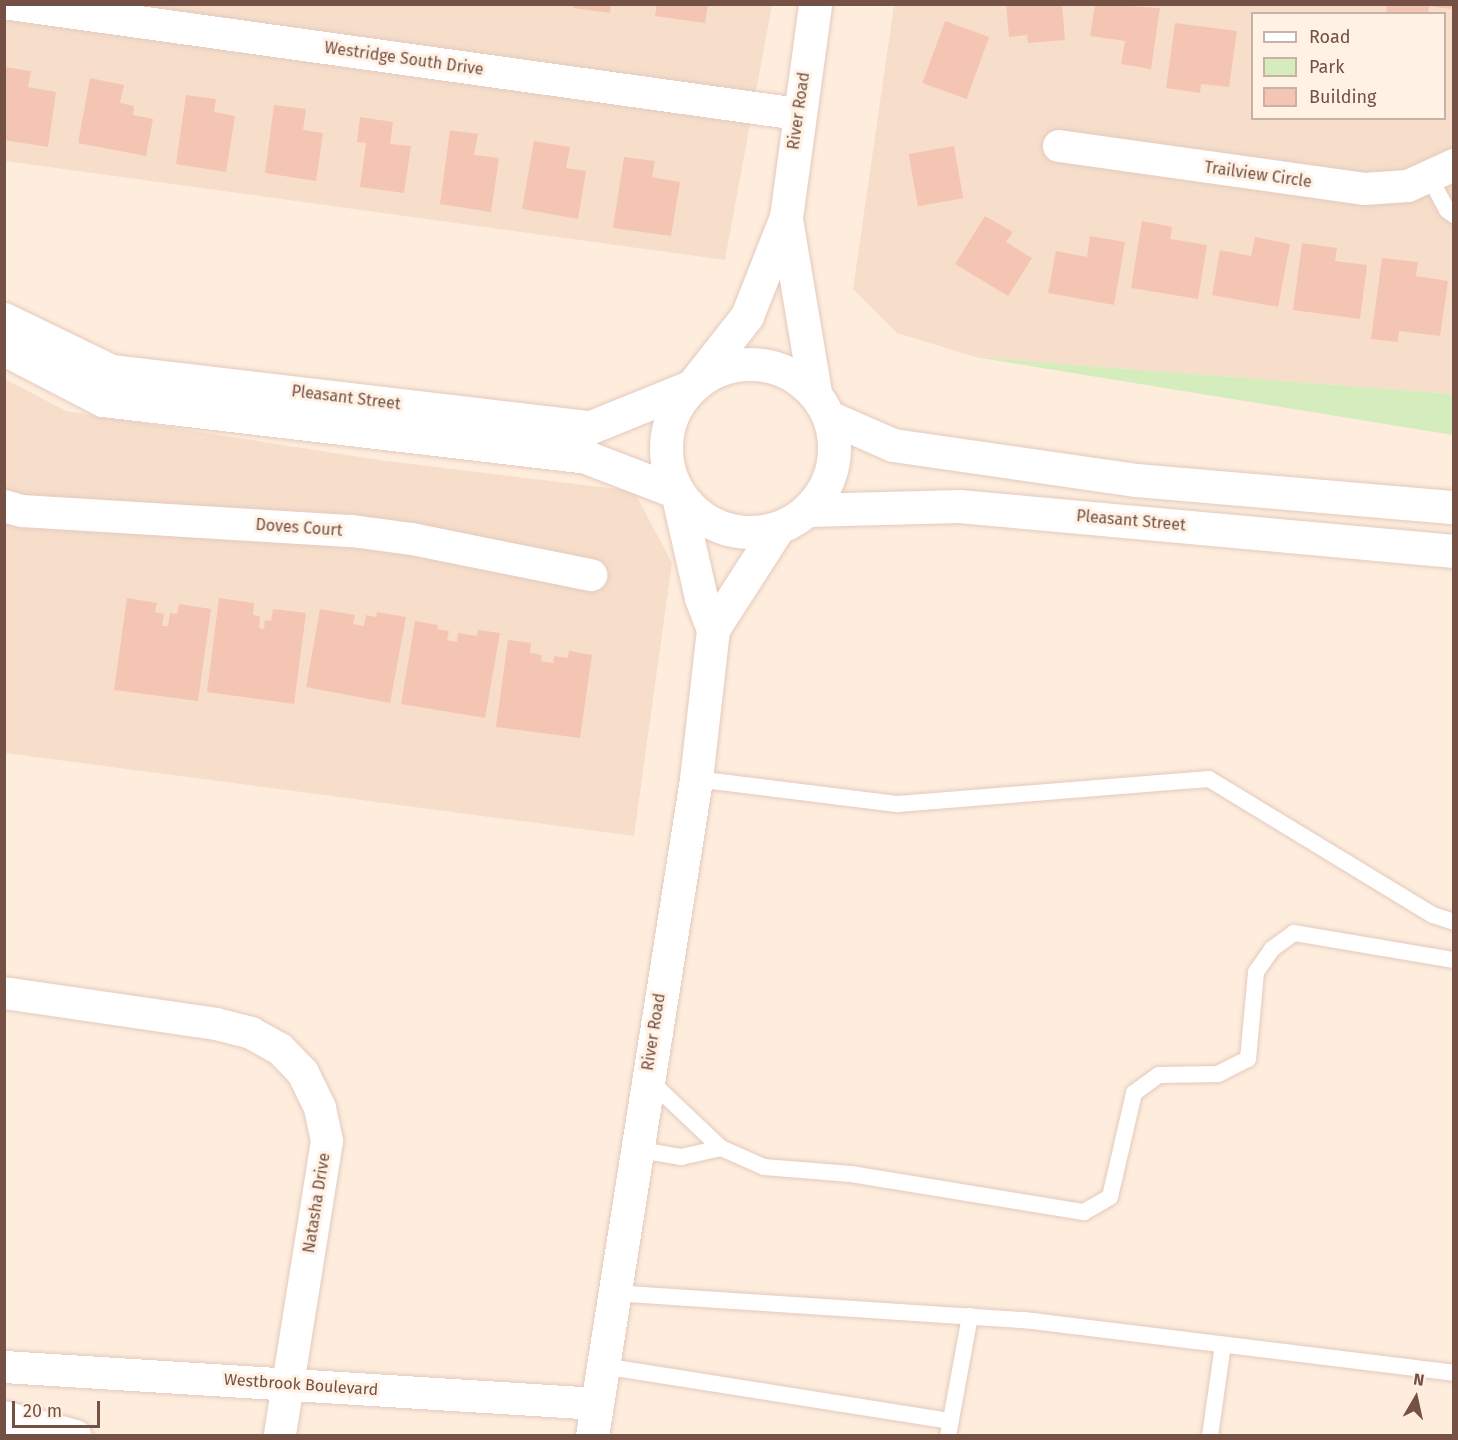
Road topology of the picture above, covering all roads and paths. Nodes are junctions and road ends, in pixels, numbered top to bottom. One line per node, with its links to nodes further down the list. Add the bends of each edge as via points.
1 (10, 4): 3 (street, Westridge South Drive)
2 (815, 4): 3 (main road, River Road)
3 (798, 114): 7 (main road, River Road)
4 (1059, 146): 5 (street, Trailview Circle, via 1364,189 1408,186)
5 (1442, 172): 6 (lane, via 1447,210)
6 (1454, 215)
7 (786, 217): 10 (main road, River Road, via 747,316); 11 (main road, River Road)
8 (4, 319): 10 (main road, Pleasant Street, via 111,371 591,426)
9 (4, 349): 12 (main road, Pleasant Street, via 103,400 586,457)
10 (692, 386): 11 (main road, via 715,370 741,364 769,365 794,375); 12 (main road, via 674,409 666,436 666,465)
11 (822, 405): 14 (main road, via 893,445 1136,480); 15 (main road, via 835,444 832,471)
12 (677, 492): 16 (main road, via 696,514 721,528 749,533); 19 (main road, River Road, via 701,598)
13 (4, 506): 18 (street, Doves Court, via 22,511 352,531)
14 (1454, 507)
15 (807, 510): 16 (main road); 17 (main road, Pleasant Street, via 958,506)
16 (778, 528): 19 (main road, River Road)
17 (1454, 551)
18 (591, 575)
19 (713, 629): 20 (main road, River Road)
20 (696, 779): 21 (lane, via 898,804 1209,779 1433,915); 24 (main road, River Road)
21 (1454, 921)
22 (1454, 960): 25 (lane, via 1294,933 1272,949 1256,972 1248,1059 1218,1074 1159,1074 1134,1093 1110,1197 1084,1212 851,1174 764,1167)
23 (4, 993): 33 (street, Natasha Drive, via 216,1024 251,1033 280,1049 303,1073 320,1108 327,1141)
24 (647, 1078): 25 (lane); 26 (main road, River Road)
25 (721, 1148): 26 (lane, via 681,1156)
26 (635, 1149): 27 (main road, River Road)
27 (613, 1293): 28 (lane); 30 (main road, River Road)
28 (970, 1316): 29 (lane); 36 (lane)
29 (1223, 1345): 32 (lane); 40 (lane)
30 (603, 1366): 34 (main road, River Road); 36 (lane)
31 (4, 1367): 33 (street, Westbrook Boulevard)
32 (1454, 1373)
33 (289, 1384): 34 (street, Westbrook Boulevard); 38 (street, Natasha Drive)
34 (597, 1404): 39 (main road, River Road)
35 (4, 1417): 37 (street)
36 (950, 1428)
37 (76, 1436)
38 (280, 1436)
39 (592, 1436)
40 (1210, 1436)

